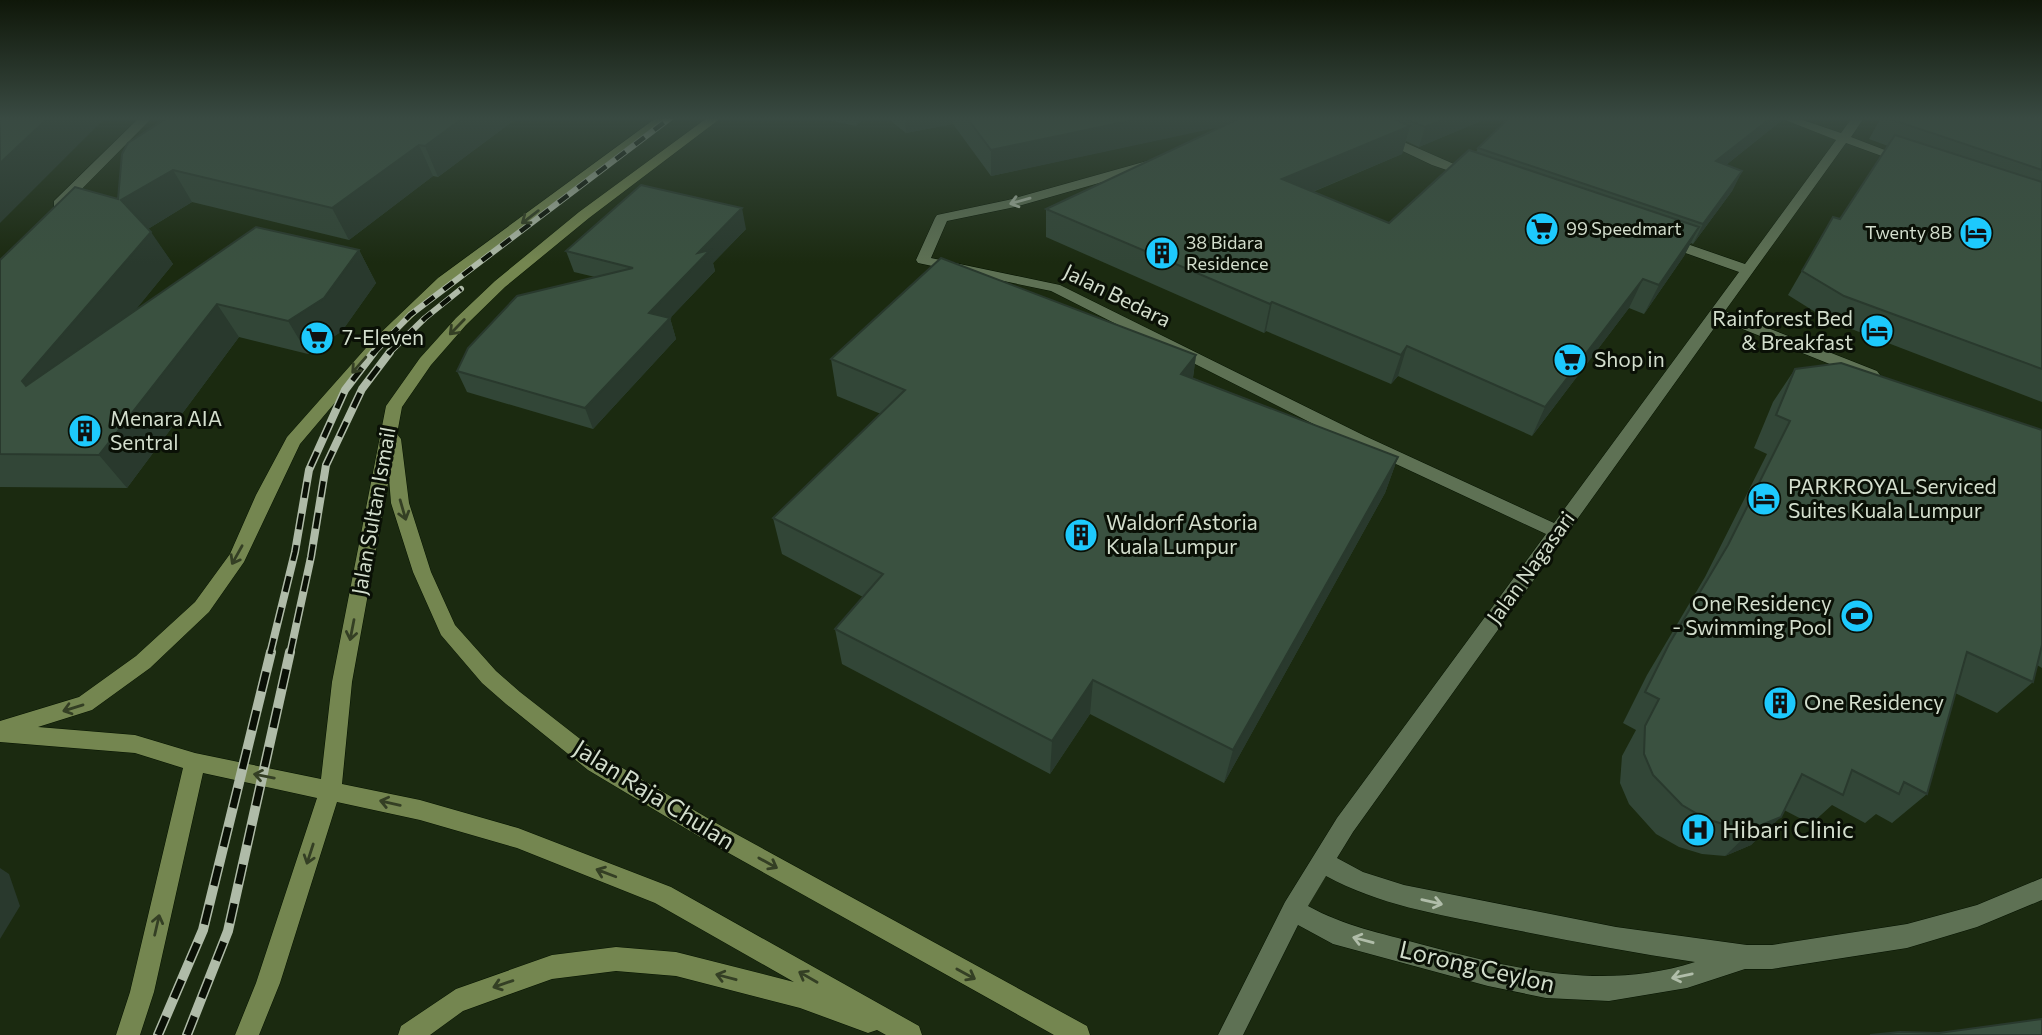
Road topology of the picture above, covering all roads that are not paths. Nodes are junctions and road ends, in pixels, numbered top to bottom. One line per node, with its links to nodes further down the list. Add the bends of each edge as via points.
1 (97, 166): 8 (street)
2 (599, 166): 15 (main road, one-way to 15, via 443,281 378,343 293,441 238,557 202,607 143,662 85,704)
3 (651, 166): 13 (main road, Jalan Sultan Ismail, one-way to 13, via 503,278 418,368)
4 (1138, 166): 14 (street, Jalan Bedara, one-way to 14, via 1010,204 942,218 923,260 1055,288 1359,440)
5 (1448, 166): 7 (street)
6 (1823, 166): 10 (street, Jalan Nagasari)
7 (1488, 180)
8 (49, 214)
9 (1657, 239): 10 (street)
10 (1748, 270): 11 (street, Jalan Nagasari)
11 (1716, 313): 12 (street); 14 (street, Jalan Nagasari)
12 (1889, 381)
13 (390, 418): 17 (main road, Jalan Sultan Ismail, one-way to 17, via 342,682); 26 (main road, Jalan Raja Chulan, one-way to 26, via 400,503 422,572 448,630 505,691 596,763)
14 (1558, 531): 18 (street, Jalan Nagasari)
15 (0, 732): 16 (main road, via 135,744)
16 (195, 762): 17 (main road, one-way to 16); 22 (main road, one-way to 16)
17 (331, 789): 23 (main road, Jalan Sultan Ismail, one-way to 23); 25 (main road, one-way to 17, via 663,895 518,838)
18 (1323, 862): 20 (street, Jalan Nagasari); 21 (street, Lorong Ceylon, one-way to 21, via 1358,881 1453,907 1616,939)
19 (2042, 889): 21 (street, Lorong Ceylon, via 1977,916 1908,936)
20 (1293, 910): 21 (street, Lorong Ceylon, one-way to 20, via 1687,976 1609,989 1546,986 1333,932); 27 (street, Jalan Nagasari)
21 (1747, 957)
22 (128, 1035)
23 (247, 1035)
24 (410, 1035): 25 (main road, one-way to 24, via 800,996 676,964 616,959 552,967 456,1000)
25 (908, 1035)
26 (1078, 1035)
27 (1230, 1035)

